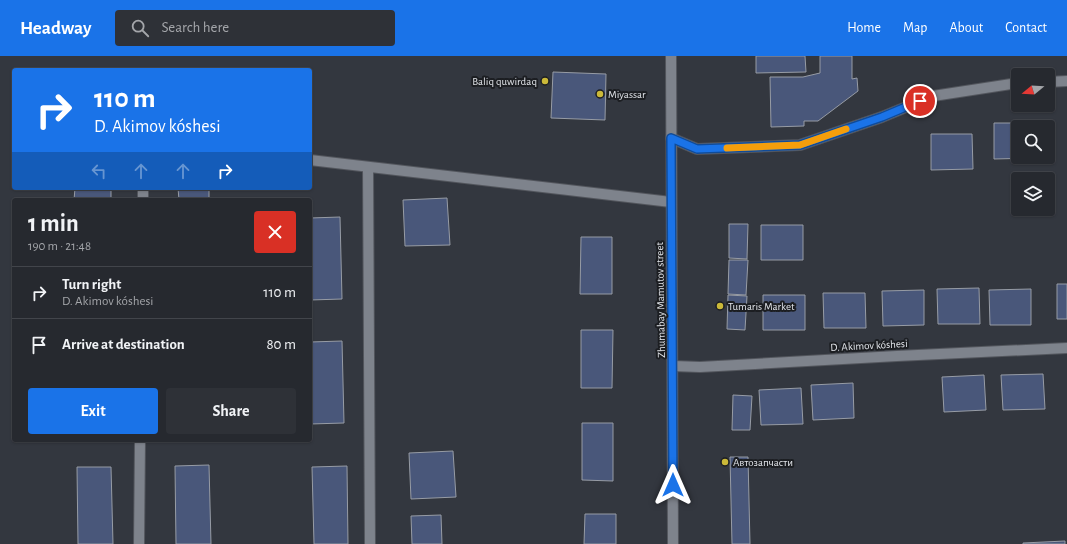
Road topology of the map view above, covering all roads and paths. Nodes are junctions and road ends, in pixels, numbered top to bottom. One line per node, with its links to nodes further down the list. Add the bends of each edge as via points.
1 (671, 56): 5 (street, Zhumabay Mamutov street)
2 (1055, 82): 3 (street)
3 (1067, 82)
4 (1011, 85): 5 (street, via 933,96 882,117 800,145 697,149)
5 (671, 138): 8 (street, Zhumabay Mamutov street)
6 (312, 160): 7 (street)
7 (368, 166): 8 (street); 13 (street)
8 (671, 202): 10 (street, Zhumabay Mamutov street)
9 (1067, 348): 10 (street, D. Akimov kóshesi, via 700,367)
10 (673, 366): 14 (street, Zhumabay Mamutov street)
11 (140, 442): 12 (street)
12 (139, 544)
13 (370, 544)
14 (673, 544)

